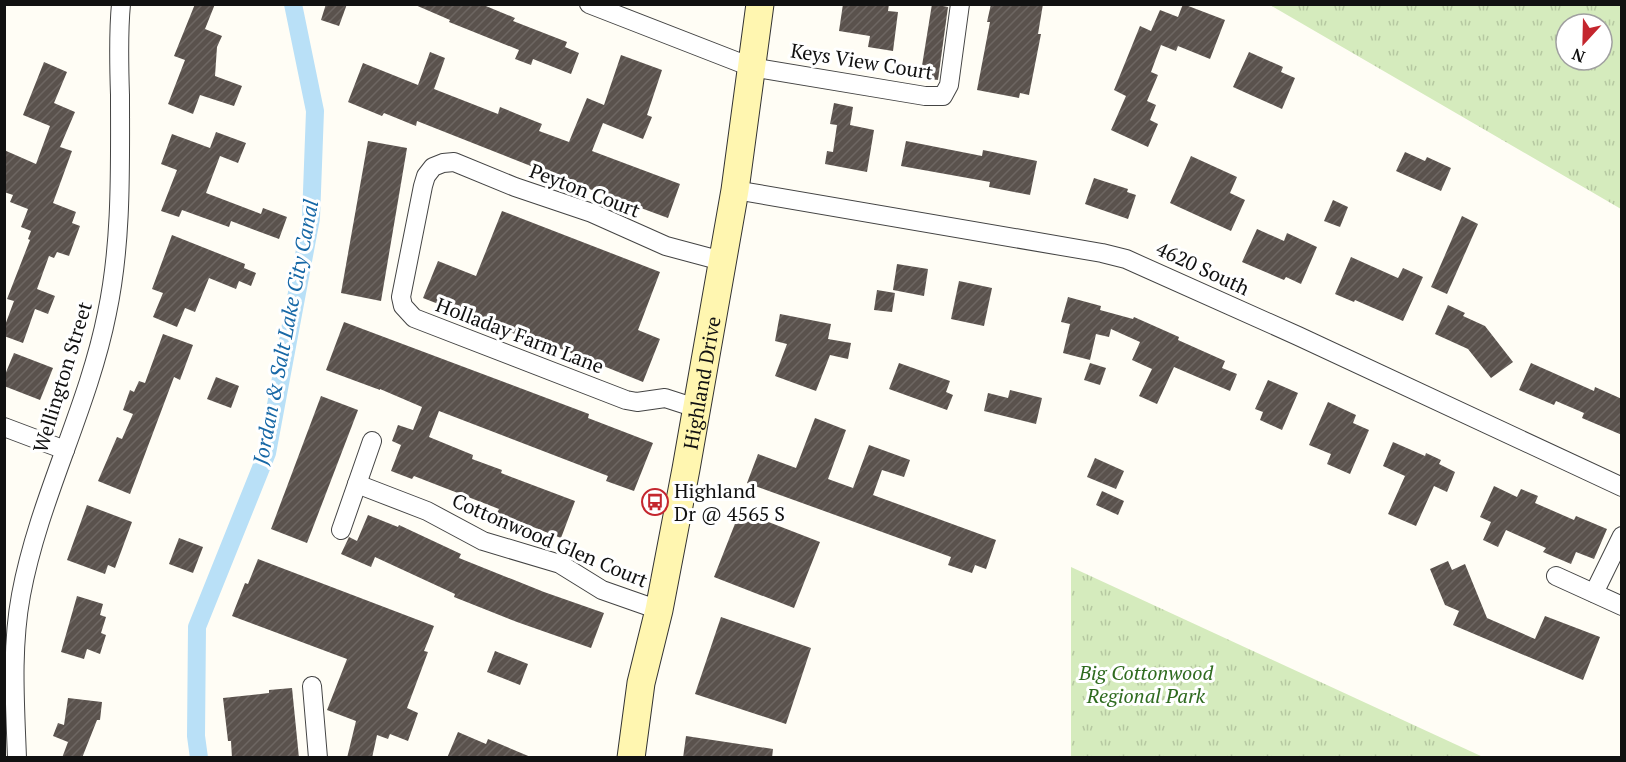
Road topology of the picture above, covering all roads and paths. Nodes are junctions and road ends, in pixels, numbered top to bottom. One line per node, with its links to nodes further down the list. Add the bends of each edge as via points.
1 (121, 4): 12 (street, Wellington Street, via 118,204 112,282 94,366)
2 (589, 4): 5 (street)
3 (760, 4): 5 (main road, Highland Drive)
4 (960, 4): 5 (street, Keys View Court, via 949,85 943,96)
5 (751, 67): 7 (main road, Highland Drive)
6 (433, 167): 8 (street, Peyton Court, via 454,162 515,188 592,213 666,246); 9 (street, Holladay Farm Lane, via 423,186 402,285 403,306 408,313 615,397 637,402 665,398)
7 (735, 190): 8 (main road, Highland Drive); 14 (street, 4620 South, via 1126,259)
8 (722, 261): 9 (main road, Highland Drive)
9 (696, 408): 20 (main road, Highland Drive)
10 (4, 427): 12 (street)
11 (372, 441): 13 (street)
12 (65, 450): 22 (street, Wellington Street, via 36,534 16,624)
13 (357, 484): 15 (street); 20 (street, Cottonwood Glen Court, via 427,512 483,541 560,564 602,590)
14 (1622, 488)
15 (341, 530)
16 (1622, 536): 18 (street)
17 (1556, 576): 18 (street)
18 (1594, 593): 19 (street)
19 (1622, 606)
20 (659, 610): 24 (main road, Highland Drive, via 641,683)
21 (312, 686): 23 (street)
22 (17, 758)
23 (318, 758)
24 (631, 758)

